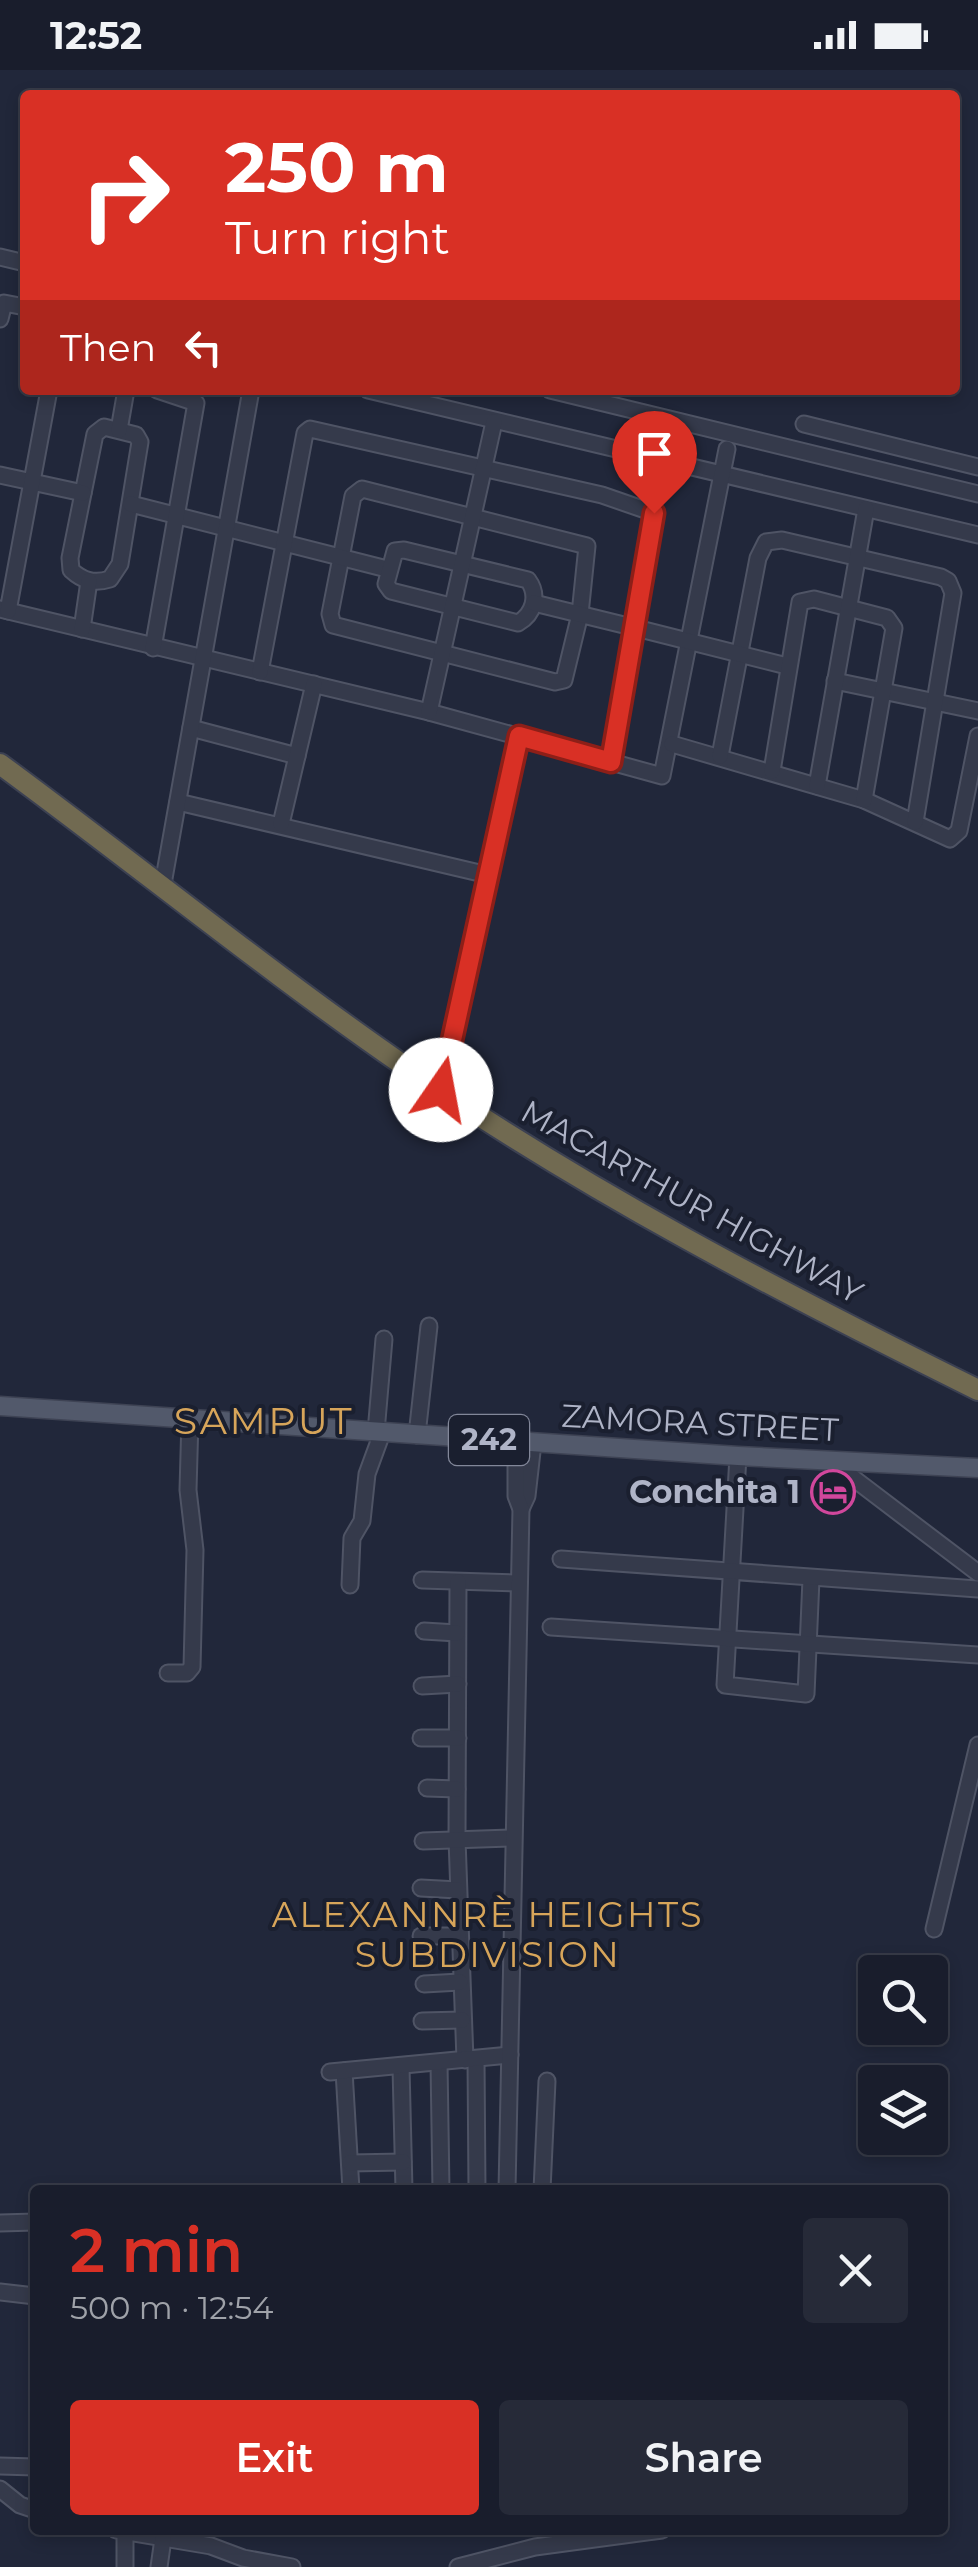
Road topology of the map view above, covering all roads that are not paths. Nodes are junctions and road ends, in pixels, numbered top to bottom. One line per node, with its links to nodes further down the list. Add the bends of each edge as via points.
1 (20, 305): 2 (street, via 4,303)
2 (0, 319)
3 (48, 395): 17 (street)
4 (125, 395): 11 (street)
5 (172, 395): 23 (street, via 196,403)
6 (250, 395): 24 (street)
7 (388, 395): 9 (street)
8 (571, 395): 19 (street)
9 (494, 422): 14 (street); 15 (street)
10 (804, 424): 13 (street)
11 (119, 430): 18 (street, via 96,430); 20 (street, via 140,438)
12 (728, 449): 15 (street)
13 (978, 467)
14 (484, 468): 22 (street); 26 (street, via 310,429); 37 (street, via 652,510)
15 (722, 474): 21 (street); 39 (street)
16 (0, 475): 17 (street)
17 (33, 482): 18 (street); 35 (street)
18 (83, 494): 31 (street, via 70,558 71,570)
19 (978, 494)
20 (132, 504): 23 (street); 31 (street, via 117,572)
21 (866, 510): 25 (street); 28 (street)
22 (473, 515): 27 (street, via 358,489); 29 (street); 36 (street, via 587,546)
23 (178, 516): 24 (street); 40 (street)
24 (228, 531): 26 (street); 43 (street)
25 (978, 534)
26 (283, 545): 27 (street); 45 (street)
27 (340, 558): 30 (street); 41 (street, via 333,625)
28 (856, 559): 34 (street); 42 (street, via 766,542); 49 (street, via 952,586)
29 (461, 564): 30 (street, via 399,550); 32 (street, via 528,580); 33 (street)
30 (387, 569): 33 (street, via 392,592)
31 (89, 582): 38 (street)
32 (534, 603): 33 (street, via 518,623); 36 (street)
33 (452, 607): 41 (street)
34 (848, 608): 44 (street, via 800,602); 46 (street); 48 (street, via 894,622)
35 (4, 610): 38 (street)
36 (580, 614): 37 (street); 41 (street, via 560,682)
37 (636, 628): 39 (street); 58 (street)
38 (82, 629): 40 (street)
39 (690, 643): 42 (street); 55 (street)
40 (154, 648): 43 (street)
41 (441, 656): 51 (street)
42 (740, 657): 44 (street); 57 (street)
43 (204, 659): 45 (street); 52 (street)
44 (787, 666): 60 (street)
45 (260, 672): 47 (street)
46 (835, 680): 48 (street); 61 (street)
47 (314, 684): 51 (street); 56 (street)
48 (884, 690): 49 (street); 62 (street)
49 (934, 700): 50 (street); 64 (street)
50 (978, 710)
51 (429, 712): 53 (street)
52 (191, 728): 56 (street); 63 (street)
53 (519, 736): 58 (street); 66 (street)
54 (978, 736): 64 (street, via 955,837)
55 (672, 744): 57 (street); 58 (street, via 662,776)
56 (297, 756): 65 (street)
57 (720, 756): 60 (street)
58 (611, 762)
59 (0, 764): 67 (highway, MACARTHUR HIGHWAY)
60 (772, 771): 61 (street)
61 (817, 786): 62 (street)
62 (864, 800): 64 (street)
63 (178, 802): 65 (street); 67 (street)
64 (915, 822)
65 (282, 824): 66 (street)
66 (488, 874): 68 (street)
67 (162, 884): 68 (highway, MACARTHUR HIGHWAY)
68 (441, 1090): 71 (highway, MACARTHUR HIGHWAY, via 622,1203)
69 (429, 1326): 75 (street)
70 (384, 1339): 74 (street)
71 (975, 1389)
72 (0, 1406): 73 (main road, ZAMORA STREET / 242)
73 (190, 1419): 74 (main road, ZAMORA STREET / 242); 95 (street, via 192,1667)
74 (379, 1432): 75 (main road, ZAMORA STREET / 242); 87 (street, via 362,1521 352,1538)
75 (417, 1435): 76 (main road, ZAMORA STREET / 242)
76 (524, 1452): 77 (main road, ZAMORA STREET / 242); 86 (street)
77 (738, 1456): 78 (main road, ZAMORA STREET / 242); 81 (street)
78 (832, 1462): 79 (main road, ZAMORA STREET / 242); 82 (street)
79 (978, 1468)
80 (560, 1560): 81 (street)
81 (731, 1573): 83 (street); 92 (street)
82 (978, 1573)
83 (810, 1579): 88 (street); 93 (street)
84 (422, 1580): 85 (street)
85 (458, 1582): 86 (street); 91 (street)
86 (520, 1583): 103 (street)
87 (350, 1586)
88 (978, 1589)
89 (551, 1627): 92 (street)
90 (424, 1631): 91 (street)
91 (458, 1633): 96 (street)
92 (727, 1639): 93 (street); 93 (street, via 726,1685 803,1695 810,1687)
93 (811, 1644): 94 (street)
94 (978, 1655)
95 (168, 1673)
96 (458, 1684): 97 (street); 99 (street)
97 (422, 1686)
98 (421, 1738): 99 (street)
99 (458, 1738): 102 (street)
100 (978, 1745): 108 (street)
101 (427, 1788): 102 (street)
102 (457, 1789): 104 (street)
103 (513, 1838): 104 (street); 115 (street)
104 (457, 1839): 105 (street); 107 (street)
105 (423, 1841)
106 (420, 1888): 107 (street)
107 (458, 1890): 110 (street)
108 (934, 1929)
109 (420, 1936): 110 (street)
110 (458, 1936): 111 (street)
111 (460, 1982): 112 (street); 113 (street)
112 (424, 1984)
113 (462, 2020): 114 (street); 116 (street)
114 (422, 2021)
115 (510, 2055): 116 (street); 119 (street)
116 (471, 2060): 117 (street); 125 (street)
117 (439, 2063): 118 (street); 124 (street)
118 (401, 2067): 120 (street); 121 (street, via 337,2071)
119 (510, 2092): 126 (street); 127 (street, via 546,2088)
120 (403, 2162): 121 (street); 123 (street)
121 (350, 2164): 122 (street)
122 (351, 2185)
123 (404, 2185)
124 (442, 2185)
125 (477, 2185)
126 (508, 2185)
127 (542, 2185)
128 (30, 2222): 129 (street)
129 (0, 2223)
130 (0, 2292): 131 (street)
131 (30, 2295)
132 (0, 2466): 133 (street)
133 (30, 2466)
134 (0, 2489): 135 (street)
135 (30, 2508)
136 (121, 2535): 141 (street)
137 (141, 2535): 139 (street)
138 (625, 2535): 144 (street, via 535,2547)
139 (162, 2539): 140 (street, via 211,2546); 142 (street)
140 (243, 2563): 143 (street)
141 (125, 2567)
142 (159, 2567)
143 (292, 2567)
144 (458, 2567)

